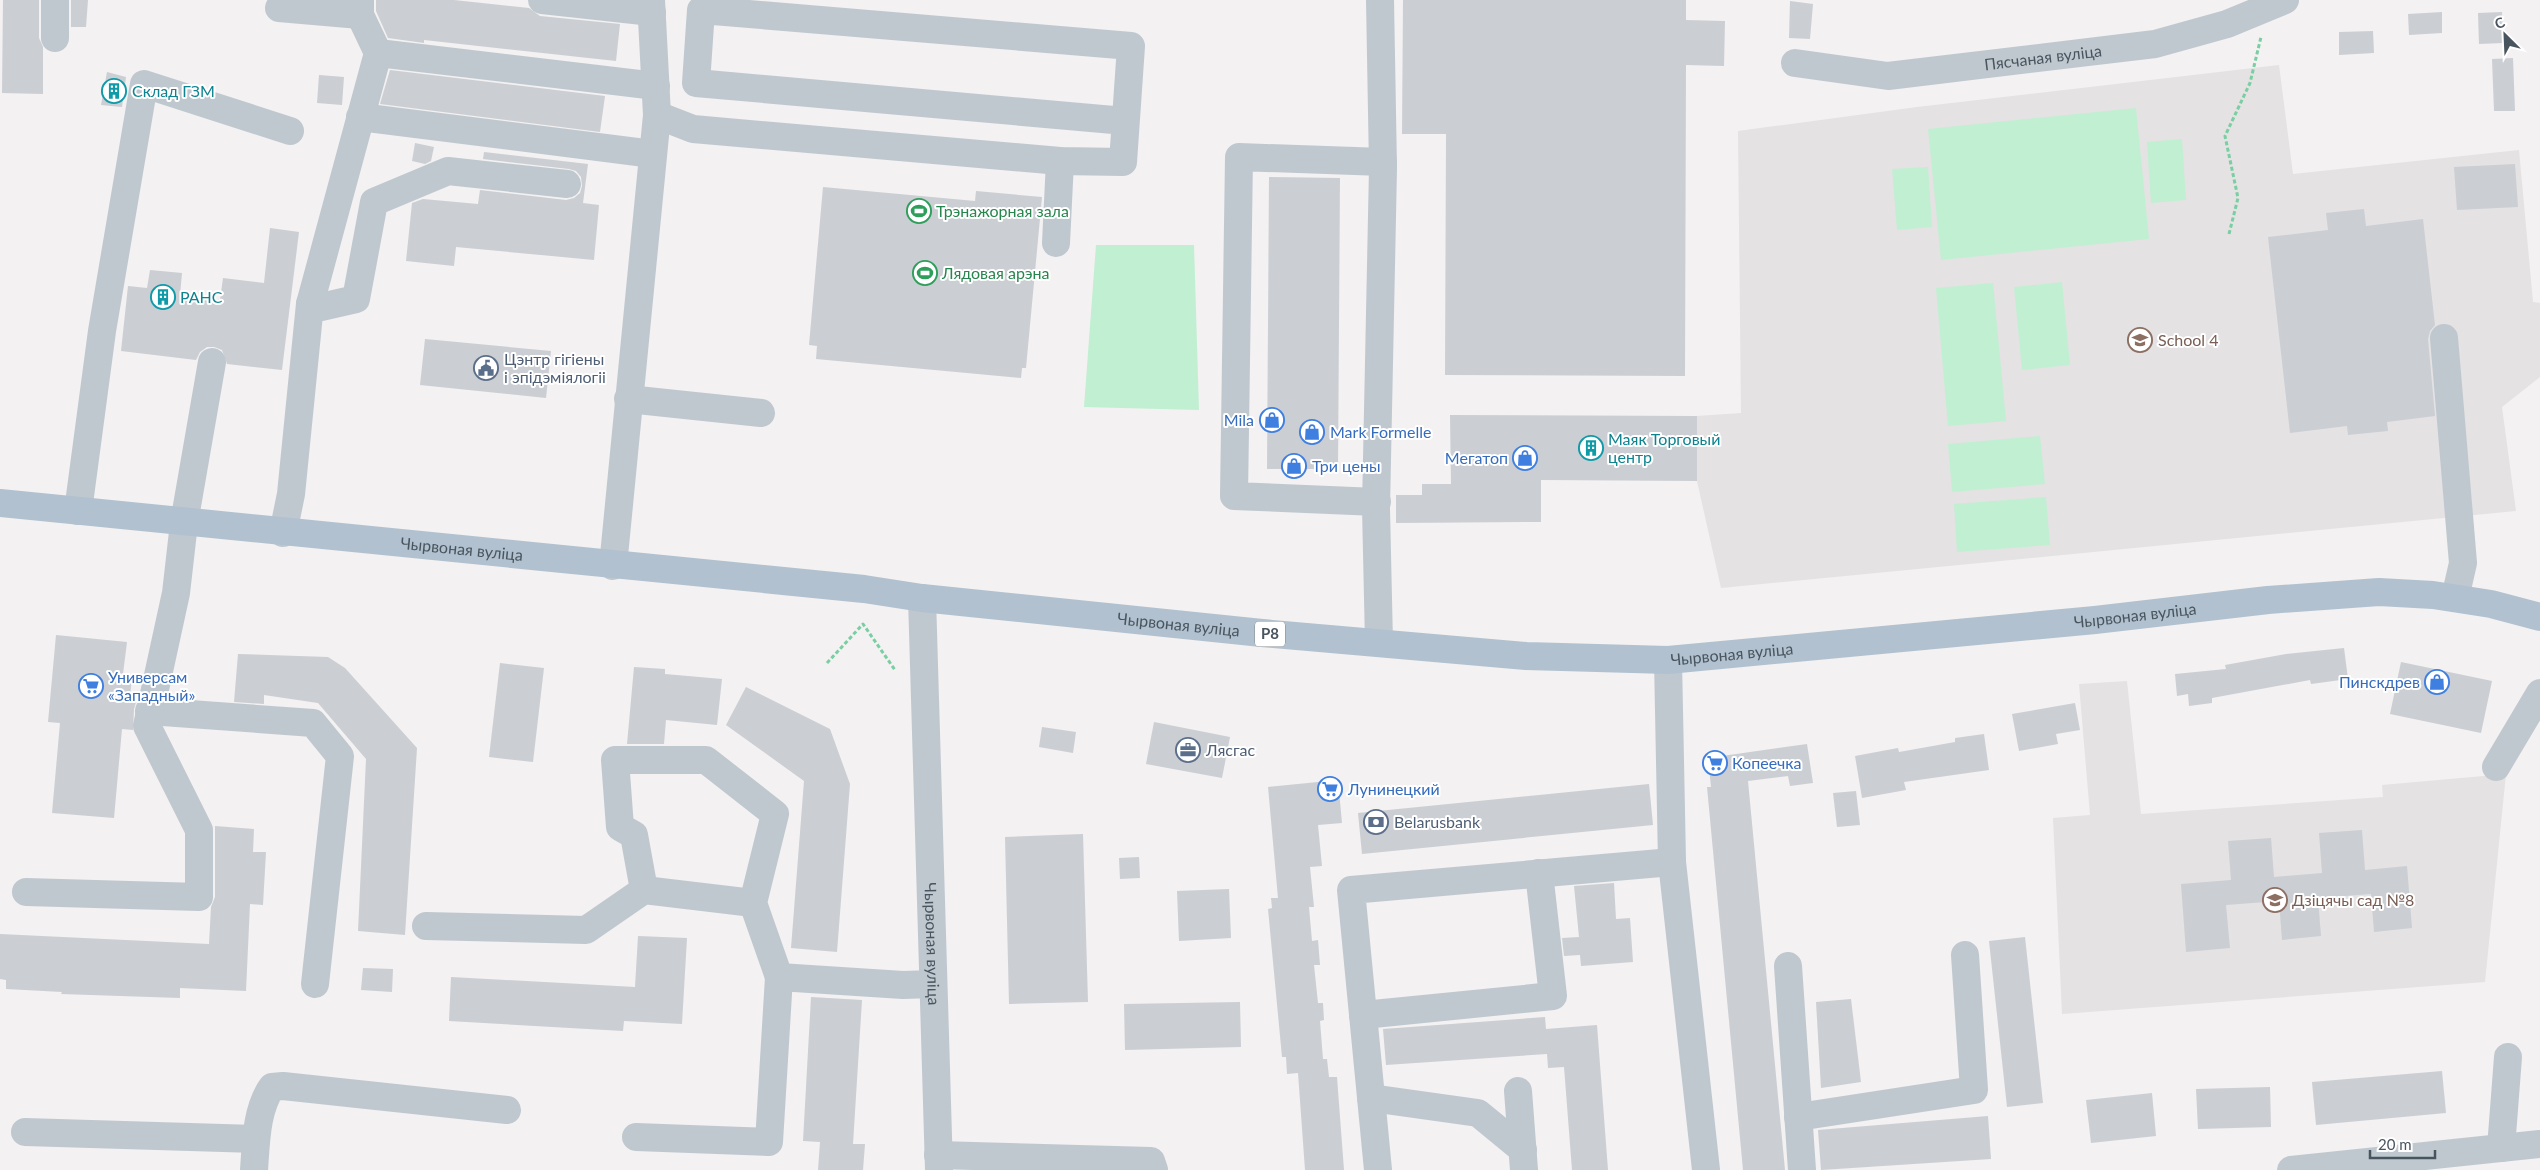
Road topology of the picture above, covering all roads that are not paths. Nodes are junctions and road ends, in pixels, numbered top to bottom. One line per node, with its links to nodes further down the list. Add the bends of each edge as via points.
1 (55, 0): 8 (street)
2 (542, 0): 5 (street)
3 (1380, 0): 20 (street)
4 (2276, 4): 12 (street, Пясчаная вуліца, via 2227,24 2155,44 1888,76)
5 (652, 6): 10 (street)
6 (278, 8): 7 (street)
7 (360, 8): 11 (street)
8 (55, 38)
9 (698, 42): 10 (street); 16 (street, via 696,83); 16 (street, via 701,10 1131,46)
10 (655, 44): 13 (street)
11 (378, 54): 13 (street); 15 (street)
12 (1795, 63)
13 (656, 86): 14 (street)
14 (657, 115): 18 (street); 19 (street, via 693,128)
15 (360, 117): 18 (street); 23 (street)
16 (1125, 121): 19 (street, via 1123,162)
17 (290, 131): 30 (street, via 144,84 102,331)
18 (653, 154): 26 (street)
19 (1060, 161): 22 (street)
20 (1383, 162): 28 (street); 28 (street, via 1239,157 1234,496)
21 (567, 184): 23 (street, via 448,171 374,202 356,299 321,307)
22 (1056, 242)
23 (310, 304): 32 (street, via 291,494)
24 (2444, 338): 35 (street, via 2463,563)
25 (212, 362): 31 (street)
26 (628, 399): 27 (street); 33 (street)
27 (761, 413)
28 (1376, 502): 37 (street)
29 (0, 503): 30 (main road, Чырвоная вуліца / Р8)
30 (78, 511): 31 (main road, Чырвоная вуліца / Р8)
31 (184, 523): 32 (main road, Чырвоная вуліца / Р8); 40 (street, via 176,593)
32 (283, 533): 33 (main road, Чырвоная вуліца / Р8)
33 (613, 566): 34 (main road, Чырвоная вуліца / Р8, via 864,589)
34 (922, 598): 37 (main road, Чырвоная вуліца / Р8); 52 (street, Чырвоная вуліца)
35 (2455, 598): 36 (main road, Чырвоная вуліца / Р8); 38 (main road, Чырвоная вуліца / Р8, via 2378,592 2268,600 2095,620)
36 (2540, 617)
37 (1379, 643): 38 (main road, Чырвоная вуліца / Р8, via 1526,656)
38 (1668, 660): 42 (street)
39 (2540, 693): 41 (street)
40 (149, 711): 45 (street, via 147,726 199,830 198,897); 51 (street, via 313,724 340,756)
41 (2496, 768)
42 (1672, 862): 43 (street); 69 (street)
43 (1539, 873): 53 (street, via 1351,890); 53 (street, via 1553,996)
44 (644, 890): 46 (street); 46 (street, via 634,835 620,827 615,760 706,760 775,814); 47 (street, via 586,930)
45 (26, 892)
46 (753, 903): 50 (street)
47 (426, 926)
48 (1966, 954): 58 (street, via 1974,1090)
49 (1788, 966): 58 (street)
50 (779, 977): 52 (street); 60 (street, via 769,1142)
51 (315, 984)
52 (933, 984): 65 (street, Чырвоная вуліца)
53 (1363, 1015): 56 (street)
54 (2508, 1057): 63 (street)
55 (1518, 1091): 64 (street)
56 (1371, 1098): 64 (street, via 1478,1113); 68 (street)
57 (507, 1110): 61 (street, via 283,1086 272,1088 265,1096)
58 (1798, 1117): 70 (street)
59 (25, 1132): 61 (street)
60 (636, 1137)
61 (256, 1139): 66 (street)
62 (2540, 1144): 63 (street)
63 (2501, 1148): 71 (street)
64 (1523, 1160)
65 (938, 1163): 67 (street, via 1151,1161)
66 (254, 1170)
67 (1154, 1170)
68 (1378, 1170)
69 (1706, 1170)
70 (1802, 1170)
71 (2292, 1170)

